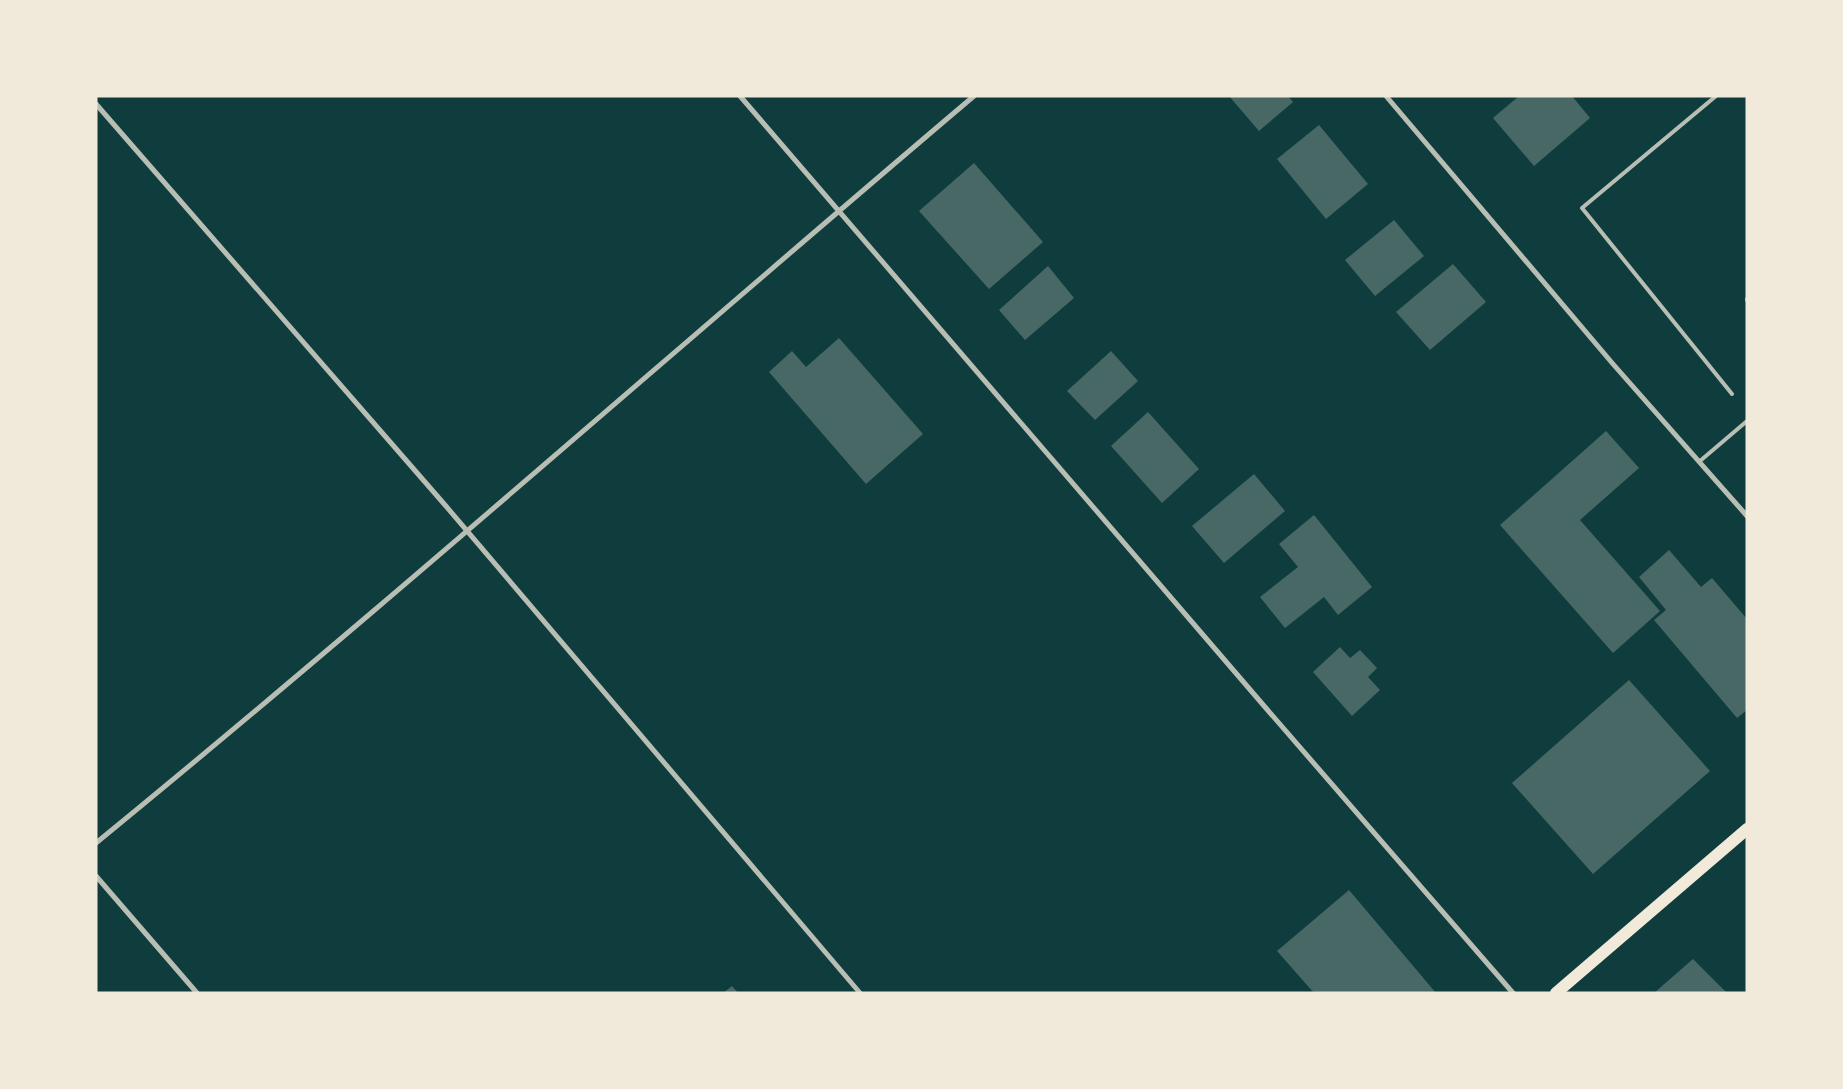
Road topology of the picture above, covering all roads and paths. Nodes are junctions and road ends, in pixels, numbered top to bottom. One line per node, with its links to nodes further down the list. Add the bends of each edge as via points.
1 (740, 96): 6 (street)
2 (974, 96): 6 (street)
3 (1386, 96): 9 (street, via 1613,364)
4 (1716, 96): 7 (lane, via 1582,208)
5 (96, 104): 11 (street)
6 (838, 211): 11 (street); 17 (street)
7 (1732, 394)
8 (1747, 421): 9 (lane)
9 (1700, 461): 10 (street)
10 (1747, 516)
11 (467, 531): 13 (street); 16 (street)
12 (1747, 829): 18 (main road)
13 (96, 843)
14 (96, 876): 15 (street)
15 (198, 993)
16 (860, 993)
17 (1512, 993)
18 (1556, 993)

